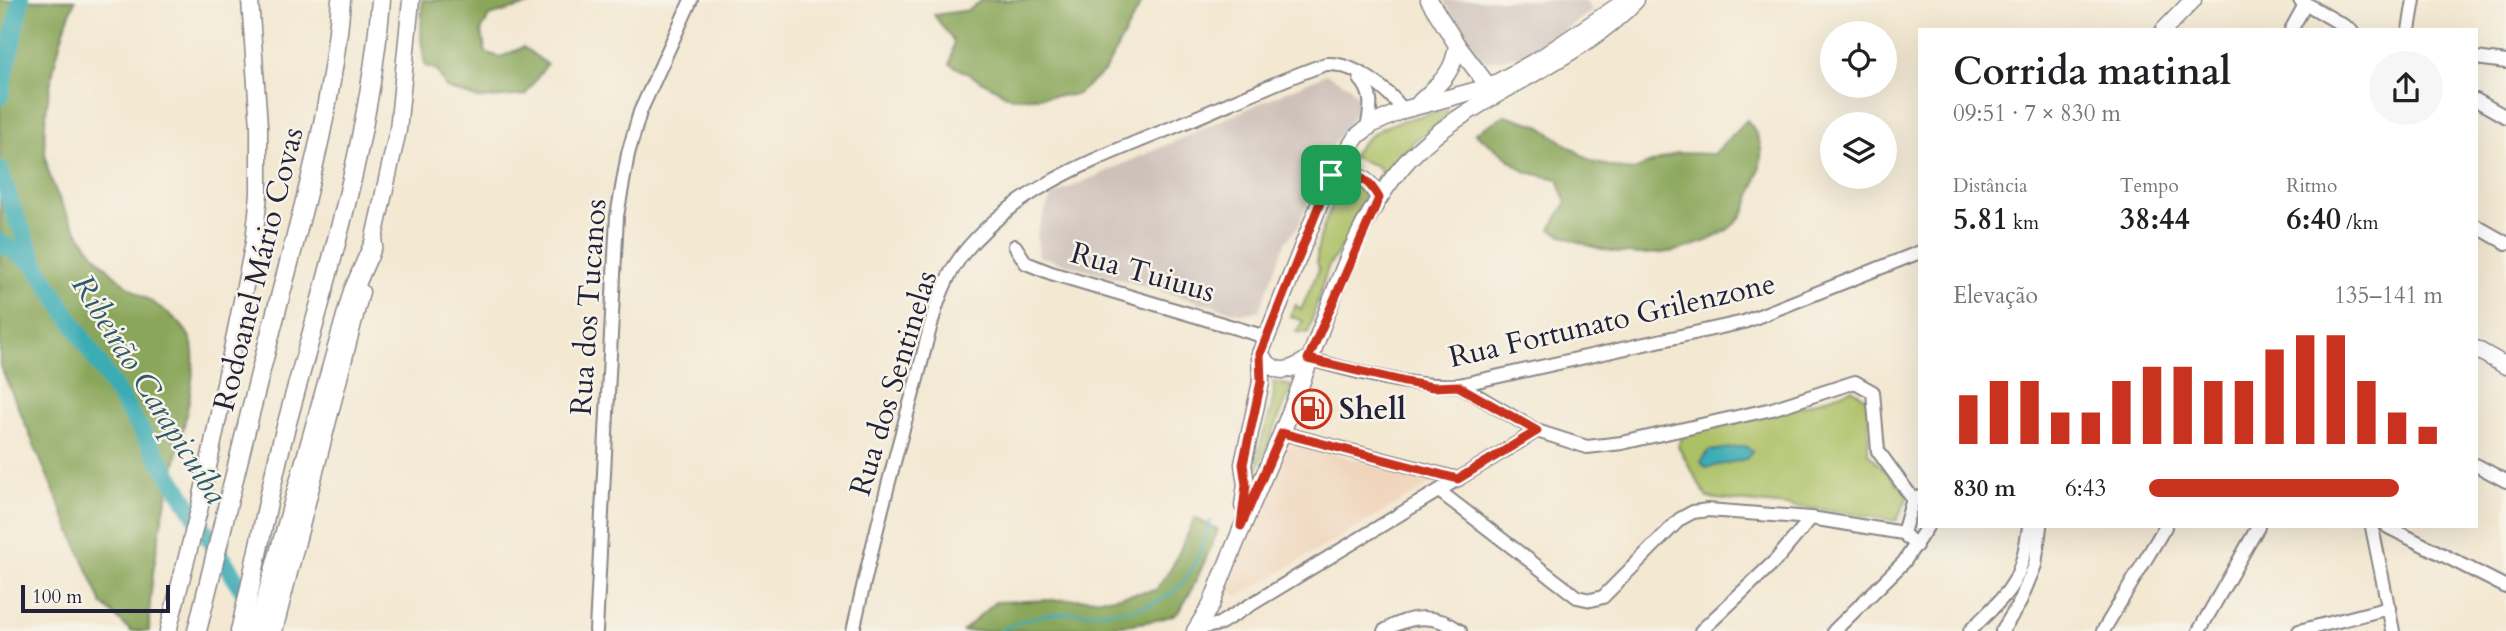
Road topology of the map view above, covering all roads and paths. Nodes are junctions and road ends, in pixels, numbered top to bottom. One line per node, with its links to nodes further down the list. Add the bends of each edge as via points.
1 (250, 0): 63 (main road, via 256,51 259,194 240,317)
2 (341, 0): 64 (highway, Rodoanel Mário Covas, via 321,139)
3 (381, 0): 60 (highway, via 352,183 283,438)
4 (411, 0): 29 (main road, via 400,118)
5 (691, 0): 66 (street, Rua dos Tucanos, via 640,112 617,216)
6 (1429, 0): 16 (main road)
7 (1627, 0): 20 (main road)
8 (1636, 0): 26 (main road, via 1604,31 1431,138 1402,166)
9 (2193, 0): 12 (main road)
10 (2414, 0): 15 (street)
11 (2310, 3): 13 (street); 14 (street)
12 (2167, 28)
13 (2292, 28)
14 (2348, 28)
15 (2409, 28)
16 (1457, 45): 20 (main road); 22 (main road, via 1449,74)
17 (2478, 58): 18 (street)
18 (2506, 62)
19 (1352, 71): 22 (street, Rua dos Sentinelas); 24 (street, via 1369,90); 67 (street, Rua dos Sentinelas, via 1333,64 1311,69 1079,167 1025,198 970,246 950,275 932,323)
20 (1489, 87): 22 (main road)
21 (2478, 104): 23 (street)
22 (1409, 108): 24 (main road)
23 (2506, 117)
24 (1367, 128): 25 (main road)
25 (1331, 175): 26 (main road, via 1361,176); 32 (main road)
26 (1379, 198): 35 (main road)
27 (2478, 227): 28 (street)
28 (2506, 243)
29 (373, 245): 61 (main road); 65 (highway, via 353,291)
30 (1015, 246): 32 (street, Rua Tuiuus, via 1026,263 1051,273)
31 (1918, 253): 37 (street, Rua Fortunato Grilenzone, via 1744,323)
32 (1266, 337): 34 (main road)
33 (2478, 350): 36 (main road)
34 (1260, 354): 35 (main road, via 1278,371 1290,371); 46 (main road, via 1261,382 1243,464 1246,485)
35 (1308, 359): 37 (street, Rua Fortunato Grilenzone, via 1405,382); 39 (main road)
36 (2506, 366)
37 (1458, 386): 38 (street)
38 (1537, 431): 41 (street); 44 (street, via 1587,447 1606,446 1792,404 1855,382 1873,392 1878,451)
39 (1282, 433): 41 (street); 46 (main road)
40 (2478, 466): 42 (street)
41 (1458, 479): 43 (street)
42 (2506, 481)
43 (1439, 491): 45 (street, via 1577,597 1591,600 1613,590 1661,536 1693,512); 59 (street)
44 (1917, 498): 54 (street)
45 (1811, 518): 54 (street); 70 (street, via 1776,560)
46 (1241, 526): 57 (main road)
47 (1926, 528): 55 (street)
48 (2029, 528): 72 (street, via 2024,563 2013,588)
49 (2040, 528): 73 (street, via 2035,565)
50 (2164, 528): 74 (street)
51 (2257, 528): 75 (street)
52 (2372, 528): 58 (street)
53 (2390, 528): 56 (street)
54 (1903, 533): 55 (street)
55 (1916, 546): 71 (street)
56 (2506, 587)
57 (1211, 605): 59 (street); 62 (main road)
58 (2389, 608): 76 (street); 77 (street)
59 (1238, 610): 62 (street, via 1219,624)
60 (241, 625)
61 (275, 629)
62 (1196, 630)
63 (168, 631)
64 (197, 631)
65 (257, 631)
66 (596, 631)
67 (853, 631)
68 (1384, 631): 69 (street, via 1427,617)
69 (1460, 631)
70 (1700, 631)
71 (1834, 631)
72 (1970, 631)
73 (2002, 631)
74 (2104, 631)
75 (2199, 631)
76 (2299, 631)
77 (2393, 631)

